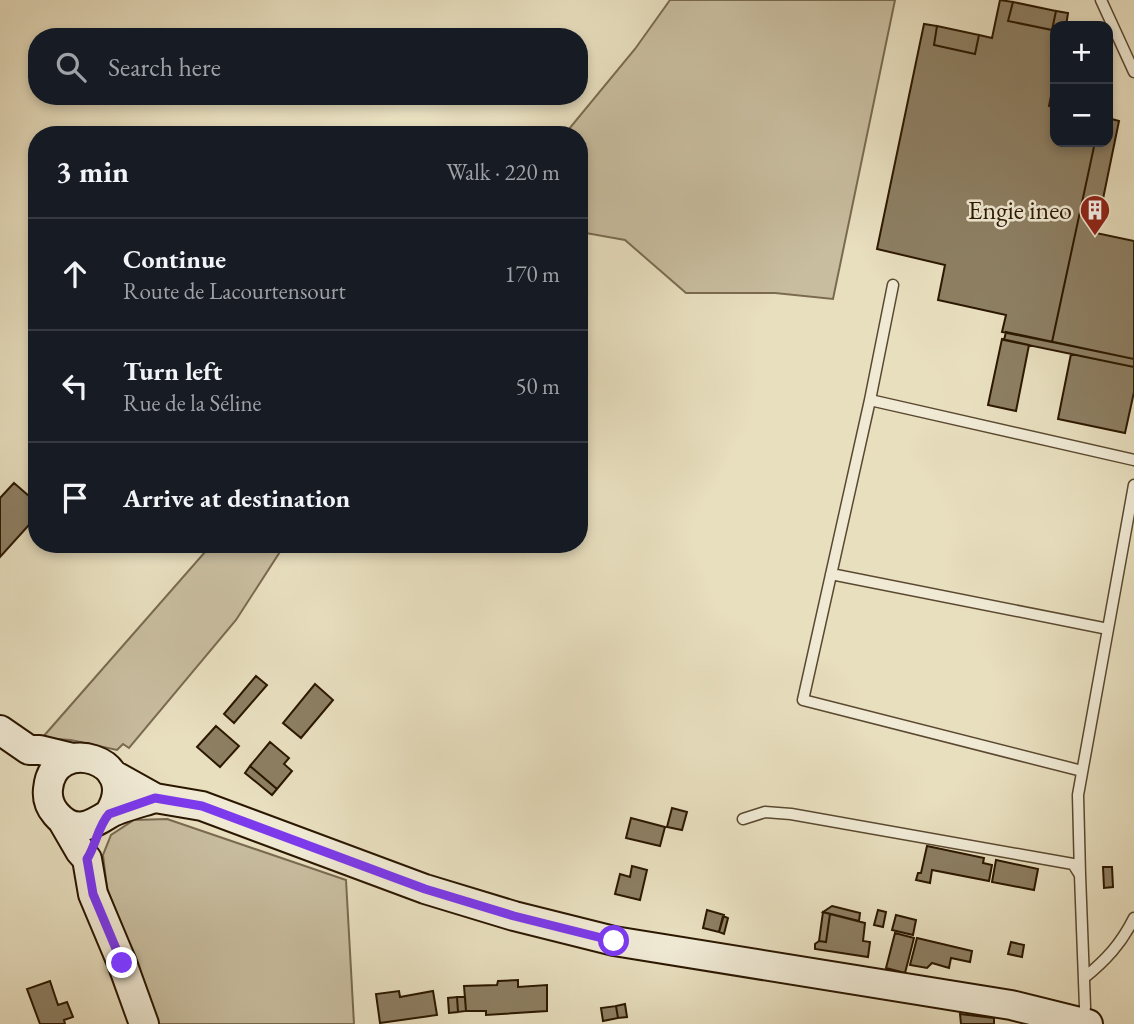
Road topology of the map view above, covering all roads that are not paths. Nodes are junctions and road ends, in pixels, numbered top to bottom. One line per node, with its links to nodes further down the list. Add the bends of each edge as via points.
1 (1101, 0): 2 (lane)
2 (1134, 72)
3 (893, 285): 4 (lane)
4 (870, 400): 5 (lane); 7 (lane)
5 (1134, 460)
6 (1134, 485): 8 (lane)
7 (831, 574): 8 (lane); 12 (lane, via 803,699)
8 (1108, 629): 12 (lane)
9 (0, 730): 10 (main road)
10 (29, 750): 11 (main road); 14 (main road)
11 (73, 758): 13 (main road, via 95,760); 14 (main road, via 51,776)
12 (1082, 771): 20 (lane, via 1078,795)
13 (113, 774): 15 (main road); 16 (main road, via 117,795)
14 (47, 794): 18 (main road)
15 (155, 798): 16 (main road); 23 (main road, via 202,806 425,889 614,941 1011,1005)
16 (107, 817): 18 (main road, via 79,827); 19 (main road)
17 (743, 819): 20 (lane, via 765,812 791,814 1059,861 1073,864)
18 (62, 820): 19 (main road)
19 (87, 859): 24 (main road, via 93,894)
20 (1080, 875): 22 (lane)
21 (1134, 918): 22 (lane, via 1108,958)
22 (1084, 978): 23 (lane)
23 (1085, 1023)
24 (144, 1024)

